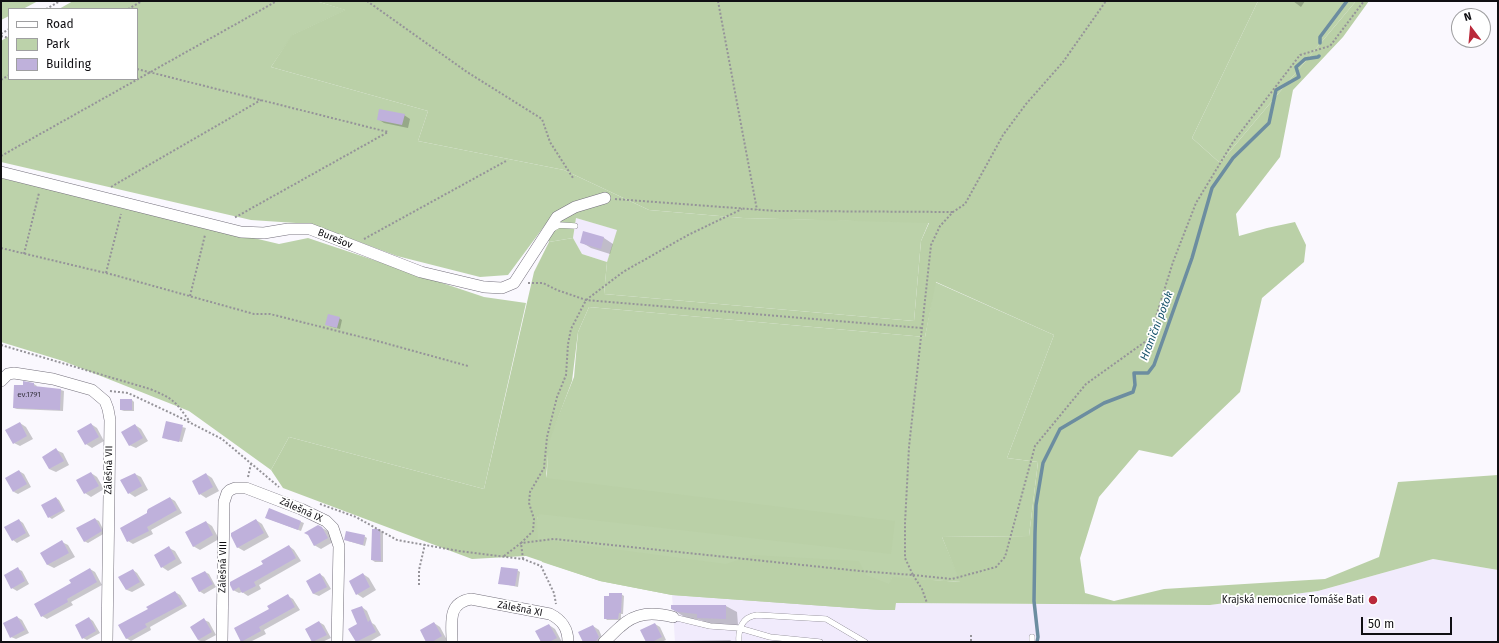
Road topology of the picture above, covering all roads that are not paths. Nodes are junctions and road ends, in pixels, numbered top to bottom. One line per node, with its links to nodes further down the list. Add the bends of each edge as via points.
1 (1, 172): 4 (street, Burešov, via 241,232 310,229 421,272 484,287 502,288 514,283)
2 (605, 198): 4 (street, via 575,207 557,218)
3 (575, 226): 4 (lane, via 559,226)
4 (548, 231)
5 (5, 377): 9 (street, Zálešná VII, via 19,373 54,378 86,387 102,398 108,409 110,420)
6 (227, 493): 10 (street, Zálešná VIII, via 224,502); 11 (street, Zálešná IX, via 240,487 260,492 322,519 333,528 339,546)
7 (673, 617): 8 (lane, via 710,626); 14 (street, via 655,613 638,615 625,622)
8 (739, 628): 15 (lane); 16 (lane, via 770,637); 17 (lane, via 748,618 757,615 826,619)
9 (107, 642)
10 (222, 642)
11 (337, 642)
12 (452, 642): 13 (street, Zálešná XI, via 452,617 456,605 466,600 550,614 560,620 567,632)
13 (568, 642)
14 (604, 642)
15 (739, 642)
16 (820, 642)
17 (865, 642)

